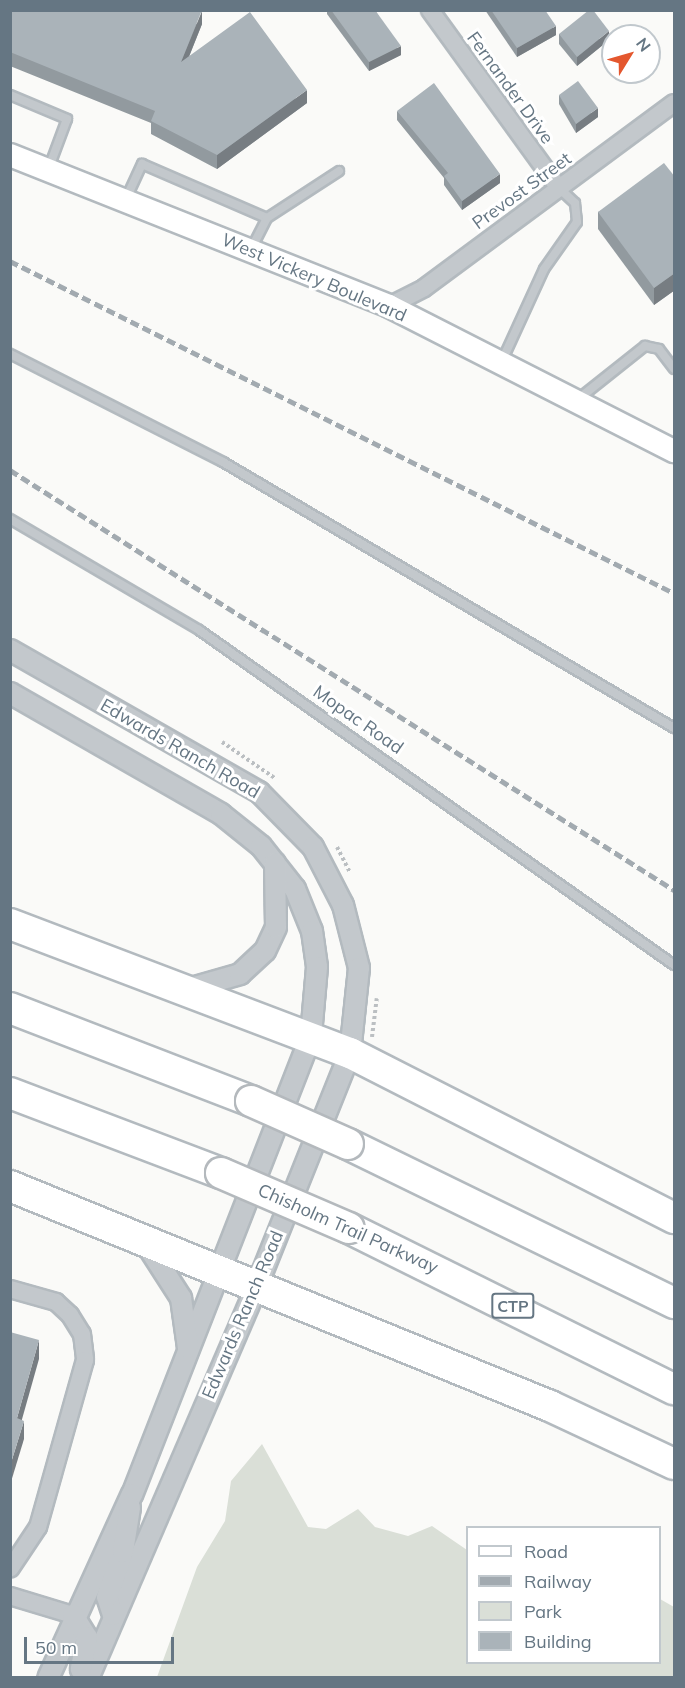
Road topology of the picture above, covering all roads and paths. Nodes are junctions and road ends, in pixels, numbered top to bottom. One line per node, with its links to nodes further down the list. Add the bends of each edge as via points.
1 (430, 10): 7 (street, Fernander Drive)
2 (10, 94): 5 (lane, via 67,119)
3 (675, 103): 7 (street, Prevost Street)
4 (10, 155): 5 (main road, West Vickery Boulevard)
5 (48, 170): 8 (main road, West Vickery Boulevard)
6 (339, 171): 9 (lane)
7 (559, 188): 11 (street, Prevost Street, via 424,288); 13 (lane, via 575,203 577,222 544,269)
8 (125, 201): 9 (lane, via 142,164); 10 (main road, West Vickery Boulevard)
9 (267, 218): 10 (lane)
10 (250, 251): 11 (main road, West Vickery Boulevard)
11 (389, 306): 13 (main road, West Vickery Boulevard)
12 (10, 354): 20 (lane, via 223,462)
13 (500, 366): 15 (main road, West Vickery Boulevard)
14 (675, 369): 15 (lane, via 659,349 645,346)
15 (574, 402): 16 (main road, West Vickery Boulevard)
16 (675, 452)
17 (10, 519): 23 (lane, Mopac Road, via 199,630)
18 (10, 650): 27 (street, Edwards Ranch Road, via 259,792 313,847 343,905 359,968)
19 (10, 693): 21 (street, Edwards Ranch Road, via 221,814)
20 (675, 728)
21 (275, 863): 24 (street, via 276,927 265,951 240,974); 26 (street, Edwards Ranch Road, via 296,889 312,931 317,1006)
22 (10, 924): 24 (highway)
23 (675, 965)
24 (191, 988): 26 (highway)
25 (10, 1008): 35 (highway, bridge, via 251,1101)
26 (310, 1036): 27 (highway); 32 (street, Edwards Ranch Road)
27 (350, 1053): 30 (highway); 33 (street, Edwards Ranch Road)
28 (10, 1093): 37 (highway, Chisholm Trail Parkway / CTP, bridge, via 221,1173 349,1228)
29 (10, 1186): 31 (highway)
30 (675, 1218)
31 (140, 1235): 32 (highway); 36 (street, via 181,1298)
32 (221, 1270): 33 (highway); 36 (street, Edwards Ranch Road)
33 (257, 1286): 38 (highway); 43 (street, Edwards Ranch Road)
34 (10, 1289): 40 (street, via 56,1302 70,1315 82,1334 85,1360 38,1527)
35 (675, 1302)
36 (188, 1356): 39 (street, Edwards Ranch Road)
37 (675, 1389)
38 (675, 1464)
39 (132, 1494): 42 (street, Edwards Ranch Road); 43 (street, via 123,1552 107,1597)
40 (10, 1569)
41 (10, 1596): 42 (street)
42 (73, 1615): 44 (street, Edwards Ranch Road); 45 (street, via 87,1637)
43 (113, 1616): 46 (street, Edwards Ranch Road)
44 (48, 1677)
45 (79, 1677)
46 (88, 1677)

